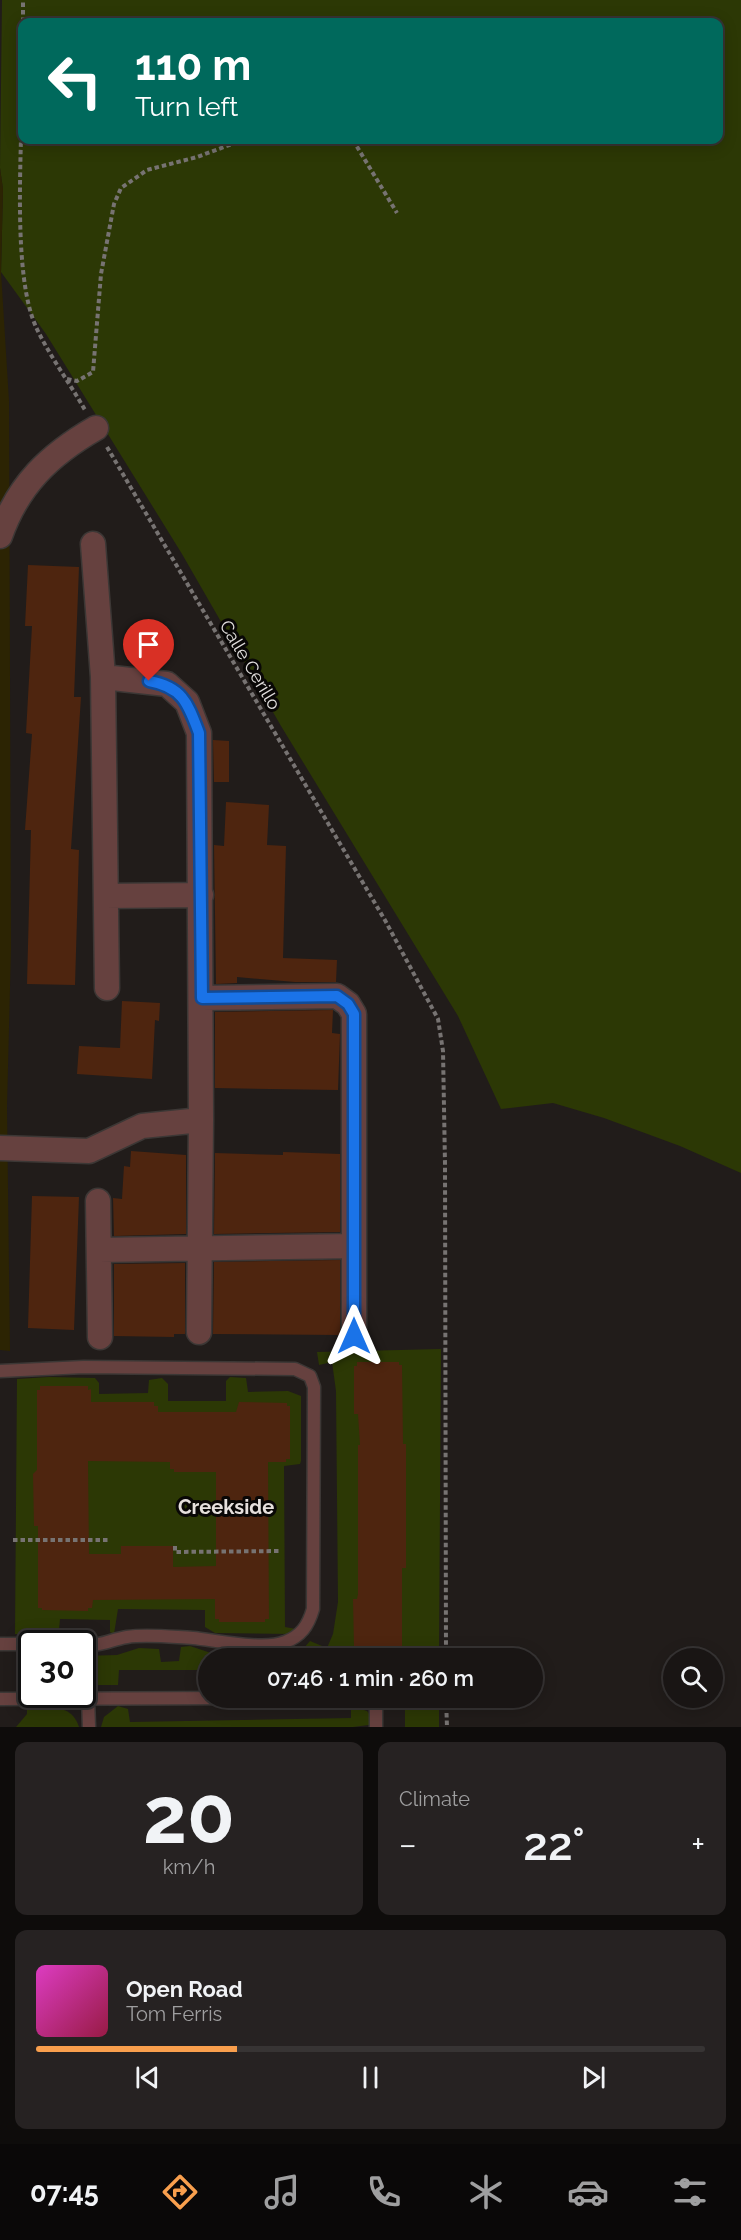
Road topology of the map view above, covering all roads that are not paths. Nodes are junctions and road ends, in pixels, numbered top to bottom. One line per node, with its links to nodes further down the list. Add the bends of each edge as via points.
1 (96, 428): 2 (street, via 36,471 9,510)
2 (0, 536)
3 (93, 544): 4 (street)
4 (103, 677): 5 (street, via 167,684 187,702 199,733); 6 (street)
5 (201, 895): 6 (street); 8 (street)
6 (106, 896): 7 (street)
7 (107, 988)
8 (202, 998): 9 (street); 12 (street, via 337,996 348,1004 354,1014)
9 (201, 1120): 10 (street, via 142,1126 88,1151); 13 (street)
10 (0, 1148)
11 (98, 1201): 14 (street)
12 (354, 1246): 13 (street); 16 (street)
13 (200, 1248): 14 (street); 15 (street)
14 (100, 1250): 17 (street)
15 (199, 1332)
16 (354, 1336)
17 (100, 1338)
18 (0, 1371): 21 (lane, via 84,1367 295,1369 310,1376 314,1387 314,1609 300,1634 282,1644 129,1637)
19 (0, 1644): 20 (lane)
20 (18, 1644)
21 (96, 1646)
22 (96, 1698): 23 (lane)
23 (198, 1698)
24 (0, 1699): 25 (lane)
25 (18, 1699)
26 (88, 1708): 28 (lane)
27 (376, 1708): 29 (lane)
28 (89, 1727)
29 (376, 1727)

